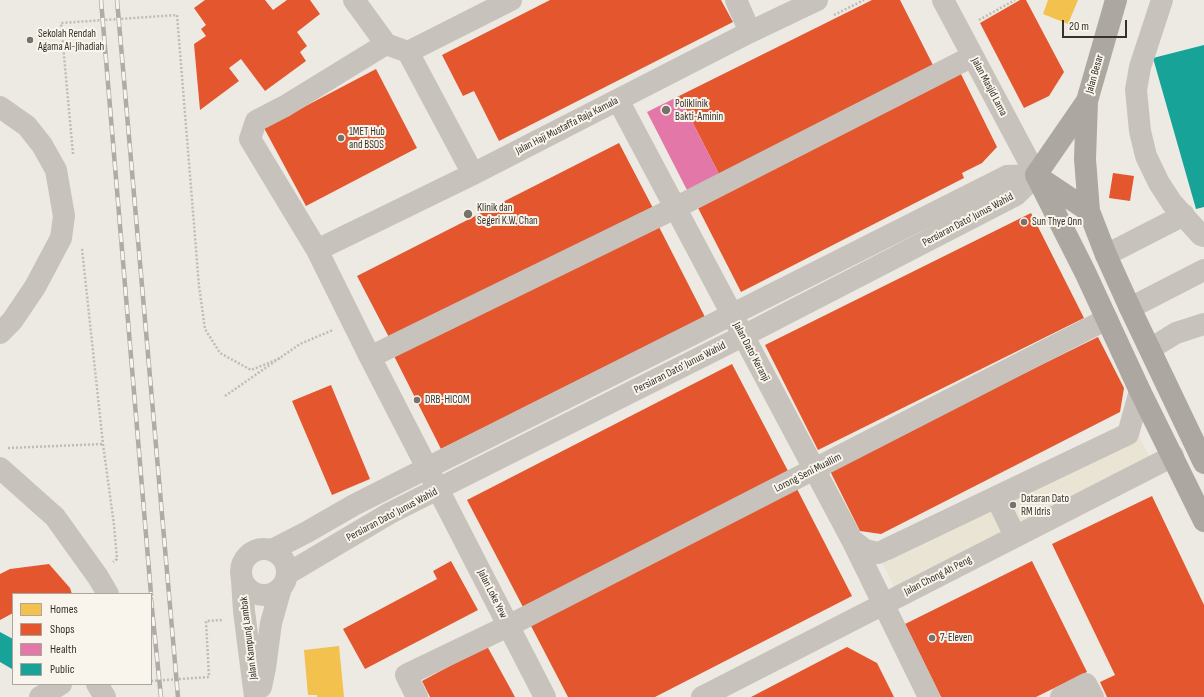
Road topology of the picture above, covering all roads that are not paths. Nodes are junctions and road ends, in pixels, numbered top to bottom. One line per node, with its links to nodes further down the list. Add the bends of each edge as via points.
1 (354, 0): 9 (street)
2 (511, 0): 10 (street)
3 (736, 0): 8 (street)
4 (816, 0): 8 (street, Jalan Haji Mustaffa Raja Kamala)
5 (943, 0): 11 (street, Jalan Masjid Lama)
6 (1116, 0): 13 (main road, Jalan Besar)
7 (1162, 0): 19 (street, via 1140,67 1136,90 1140,131 1146,156 1159,183 1172,203)
8 (750, 32): 12 (street, Jalan Haji Mustaffa Raja Kamala)
9 (386, 44): 10 (street); 21 (street, Jalan Loke Yew, via 256,121 250,139)
10 (408, 52): 15 (street)
11 (973, 56): 16 (street, Jalan Masjid Lama); 17 (street)
12 (618, 100): 15 (street, Jalan Haji Mustaffa Raja Kamala); 17 (street, Jalan Dato' Keranji)
13 (1087, 101): 16 (main road); 18 (main road, via 1085,158)
14 (0, 107): 28 (street, via 27,126 42,145 56,170 64,216 62,238 35,287 12,321)
15 (473, 174): 21 (street, Jalan Haji Mustaffa Raja Kamala)
16 (1036, 175): 18 (main road); 25 (street, Persiaran Dato' Junus Wahid, via 1007,176); 26 (main road); 29 (street, Persiaran Dato' Junus Wahid, via 1016,195)
17 (675, 208): 25 (street, Jalan Dato' Keranji); 31 (street)
18 (1089, 211): 22 (main road)
19 (1184, 215): 20 (street); 22 (street)
20 (1204, 236)
21 (317, 250): 31 (street, Jalan Loke Yew)
22 (1106, 255): 24 (main road)
23 (1204, 270): 24 (street)
24 (1130, 308): 30 (main road)
25 (731, 314): 29 (street, Jalan Dato' Keranji); 36 (street, Persiaran Dato' Junus Wahid)
26 (1107, 319): 32 (main road); 37 (street, Lorong Seni Muallim)
27 (1204, 324): 30 (street, via 1176,333)
28 (0, 333)
29 (743, 336): 37 (street, Jalan Dato' Keranji); 38 (street, Persiaran Dato' Junus Wahid)
30 (1150, 349): 34 (main road)
31 (370, 358): 36 (street, Jalan Loke Yew)
32 (1140, 391): 33 (main road); 39 (street, via 1128,434)
33 (1173, 456): 40 (main road); 41 (street, Jalan Chong Ah Peng)
34 (1204, 463)
35 (0, 468): 46 (street, via 55,517)
36 (427, 468): 38 (street, Jalan Loke Yew); 43 (street, Persiaran Dato' Junus Wahid)
37 (814, 470): 42 (street, Jalan Dato' Keranji); 48 (street, Lorong Seni Muallim)
38 (438, 490): 45 (street, Persiaran Dato' Junus Wahid, via 390,514); 48 (street, Jalan Loke Yew)
39 (996, 497): 41 (street); 42 (street, via 878,553 865,550)
40 (1204, 521)
41 (1015, 536): 47 (street, Jalan Chong Ah Peng)
42 (852, 540): 47 (street, Jalan Dato' Keranji)
43 (272, 550): 44 (street, via 257,550 245,559 241,572); 45 (street, via 287,566)
44 (242, 580): 45 (street, via 246,587 259,595 275,593); 53 (street, Jalan Kampung Lambak)
45 (284, 581): 54 (street, Jalan Kampung Lambak, via 271,623)
46 (103, 586)
47 (884, 604): 57 (street, Jalan Chong Ah Peng); 58 (street, Jalan Dato' Keranji)
48 (508, 626): 55 (street, Lorong Seni Muallim, via 406,675); 56 (street, Jalan Loke Yew)
49 (59, 685): 51 (street)
50 (98, 685): 52 (street)
51 (40, 697)
52 (105, 697)
53 (255, 697)
54 (258, 697)
55 (417, 697)
56 (545, 697)
57 (702, 697)
58 (930, 697)
59 (1061, 697): 60 (street, via 1086,684)
60 (1093, 697)

